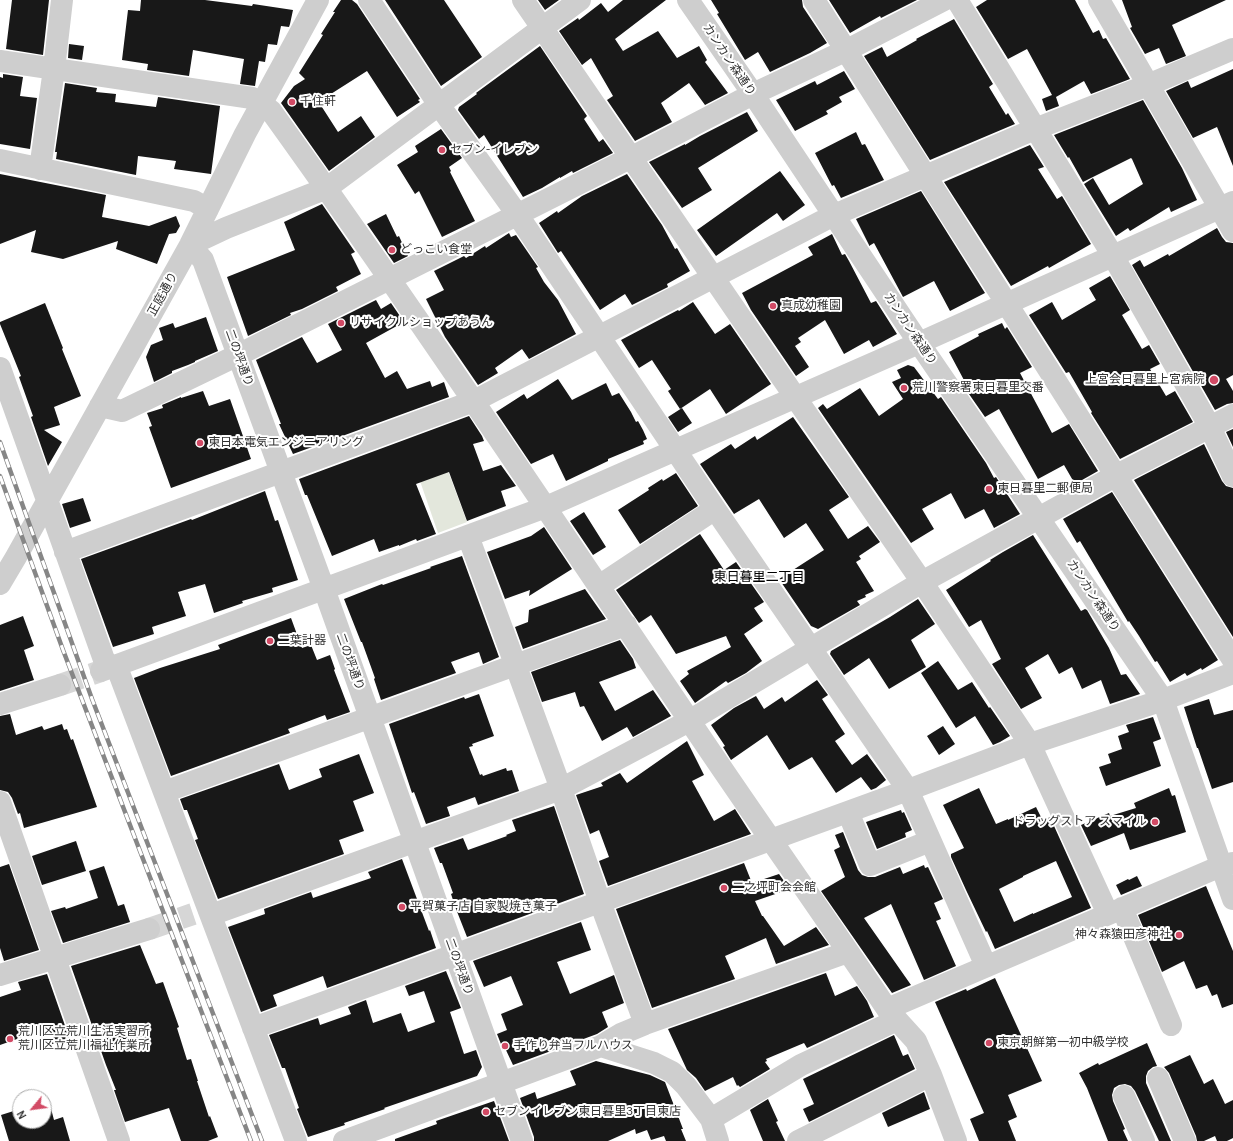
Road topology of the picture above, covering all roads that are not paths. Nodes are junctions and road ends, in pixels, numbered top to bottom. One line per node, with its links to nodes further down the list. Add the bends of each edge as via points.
1 (62, 0): 15 (street)
2 (318, 0): 18 (street, 正庭通り)
3 (369, 0): 19 (street)
4 (523, 0): 11 (street)
5 (580, 0): 11 (street)
6 (688, 0): 17 (street, カンカン森通り)
7 (814, 0): 13 (street)
8 (944, 0): 13 (street)
9 (957, 0): 20 (street)
10 (1099, 0): 16 (street)
11 (542, 28): 19 (street); 21 (street)
12 (1233, 48): 16 (street)
13 (847, 50): 17 (street); 24 (street)
14 (0, 61): 15 (street)
15 (54, 68): 18 (street, via 252,98); 23 (street)
16 (1148, 85): 20 (street); 26 (street)
17 (753, 94): 21 (street); 29 (street, カンカン森通り)
18 (262, 104): 25 (street, via 271,111); 27 (street, 正庭通り)
19 (439, 105): 25 (street); 28 (street)
20 (1035, 129): 24 (street); 32 (street)
21 (630, 158): 28 (street); 34 (street)
22 (0, 160): 23 (street)
23 (40, 169): 27 (street, via 194,201)
24 (926, 176): 29 (street); 35 (street)
25 (327, 188): 31 (street); 33 (street)
26 (1226, 205): 30 (street); 32 (street)
27 (208, 209): 31 (street, 正庭通り)
28 (517, 214): 33 (street); 36 (street)
29 (834, 215): 34 (street); 37 (street, カンカン森通り)
30 (1233, 231)
31 (190, 245): 38 (street, 二の坪通り, via 203,260); 42 (street, 正庭通り)
32 (1113, 256): 35 (street); 44 (street)
33 (389, 278): 38 (street); 41 (street)
34 (712, 278): 36 (street); 40 (street)
35 (1006, 304): 37 (street); 47 (street)
36 (599, 337): 41 (street); 45 (street)
37 (919, 342): 40 (street); 52 (street, カンカン森通り)
38 (238, 355): 42 (street, via 122,411); 46 (street, 二の坪通り)
39 (0, 368): 49 (street)
40 (795, 397): 45 (street); 55 (street)
41 (474, 401): 46 (street); 50 (street)
42 (100, 406): 49 (street, 正庭通り)
43 (1233, 415): 44 (street)
44 (1210, 427): 47 (street); 48 (street)
45 (675, 450): 50 (street); 51 (street)
46 (281, 472): 54 (street); 58 (street, 二の坪通り)
47 (1116, 476): 52 (street); 61 (street)
48 (1233, 476)
49 (47, 502): 54 (street); 56 (street, 正庭通り)
50 (546, 507): 53 (street); 57 (street)
51 (715, 509): 57 (street); 60 (street)
52 (1040, 518): 55 (street); 66 (street, カンカン森通り)
53 (468, 536): 58 (street); 62 (street)
54 (65, 552): 63 (street)
55 (922, 582): 60 (street); 70 (street)
56 (0, 584)
57 (599, 586): 59 (street)
58 (324, 589): 63 (street); 68 (street, 二の坪通り)
59 (626, 625): 62 (street); 69 (street)
60 (810, 649): 69 (street); 72 (street)
61 (1233, 660)
62 (515, 665): 68 (street); 71 (street)
63 (108, 668): 73 (street)
64 (1233, 673): 66 (street)
65 (60, 685): 67 (street)
66 (1163, 700): 70 (street); 79 (street, カンカン森通り)
67 (0, 704)
68 (369, 718): 73 (street); 78 (street, 二の坪通り)
69 (689, 721): 71 (street); 76 (street)
70 (1030, 744): 72 (street); 82 (street)
71 (561, 789): 78 (street); 81 (street)
72 (908, 790): 75 (street); 77 (street)
73 (164, 792): 83 (street)
74 (0, 802): 87 (street)
75 (848, 812): 76 (street); 77 (street, via 870,865)
76 (771, 840): 81 (street); 85 (street)
77 (930, 841): 88 (street)
78 (414, 842): 83 (street); 86 (street, 二の坪通り)
79 (1227, 864): 80 (street, カンカン森通り); 82 (street)
80 (1233, 899)
81 (600, 902): 86 (street); 91 (street)
82 (1115, 911): 88 (street); 92 (street)
83 (204, 913): 93 (street)
84 (149, 929): 87 (street)
85 (848, 952): 90 (street); 91 (street)
86 (455, 955): 93 (street); 97 (street, 二の坪通り)
87 (56, 959): 89 (street); 100 (street)
88 (986, 966): 90 (street)
89 (0, 975)
90 (892, 1014): 95 (street, via 916,1040); 99 (street)
91 (645, 1024): 94 (street)
92 (1171, 1024)
93 (253, 1028): 101 (street)
94 (601, 1046): 97 (street); 99 (street, via 654,1063 672,1072)
95 (931, 1075): 105 (street); 106 (street)
96 (1158, 1078): 108 (street)
97 (502, 1083): 102 (street); 103 (street, 二の坪通り)
98 (1124, 1096): 107 (street)
99 (711, 1119): 104 (street)
100 (119, 1141)
101 (296, 1141)
102 (344, 1141)
103 (522, 1141)
104 (718, 1141)
105 (798, 1141)
106 (956, 1141)
107 (1144, 1141)
108 (1185, 1141)

